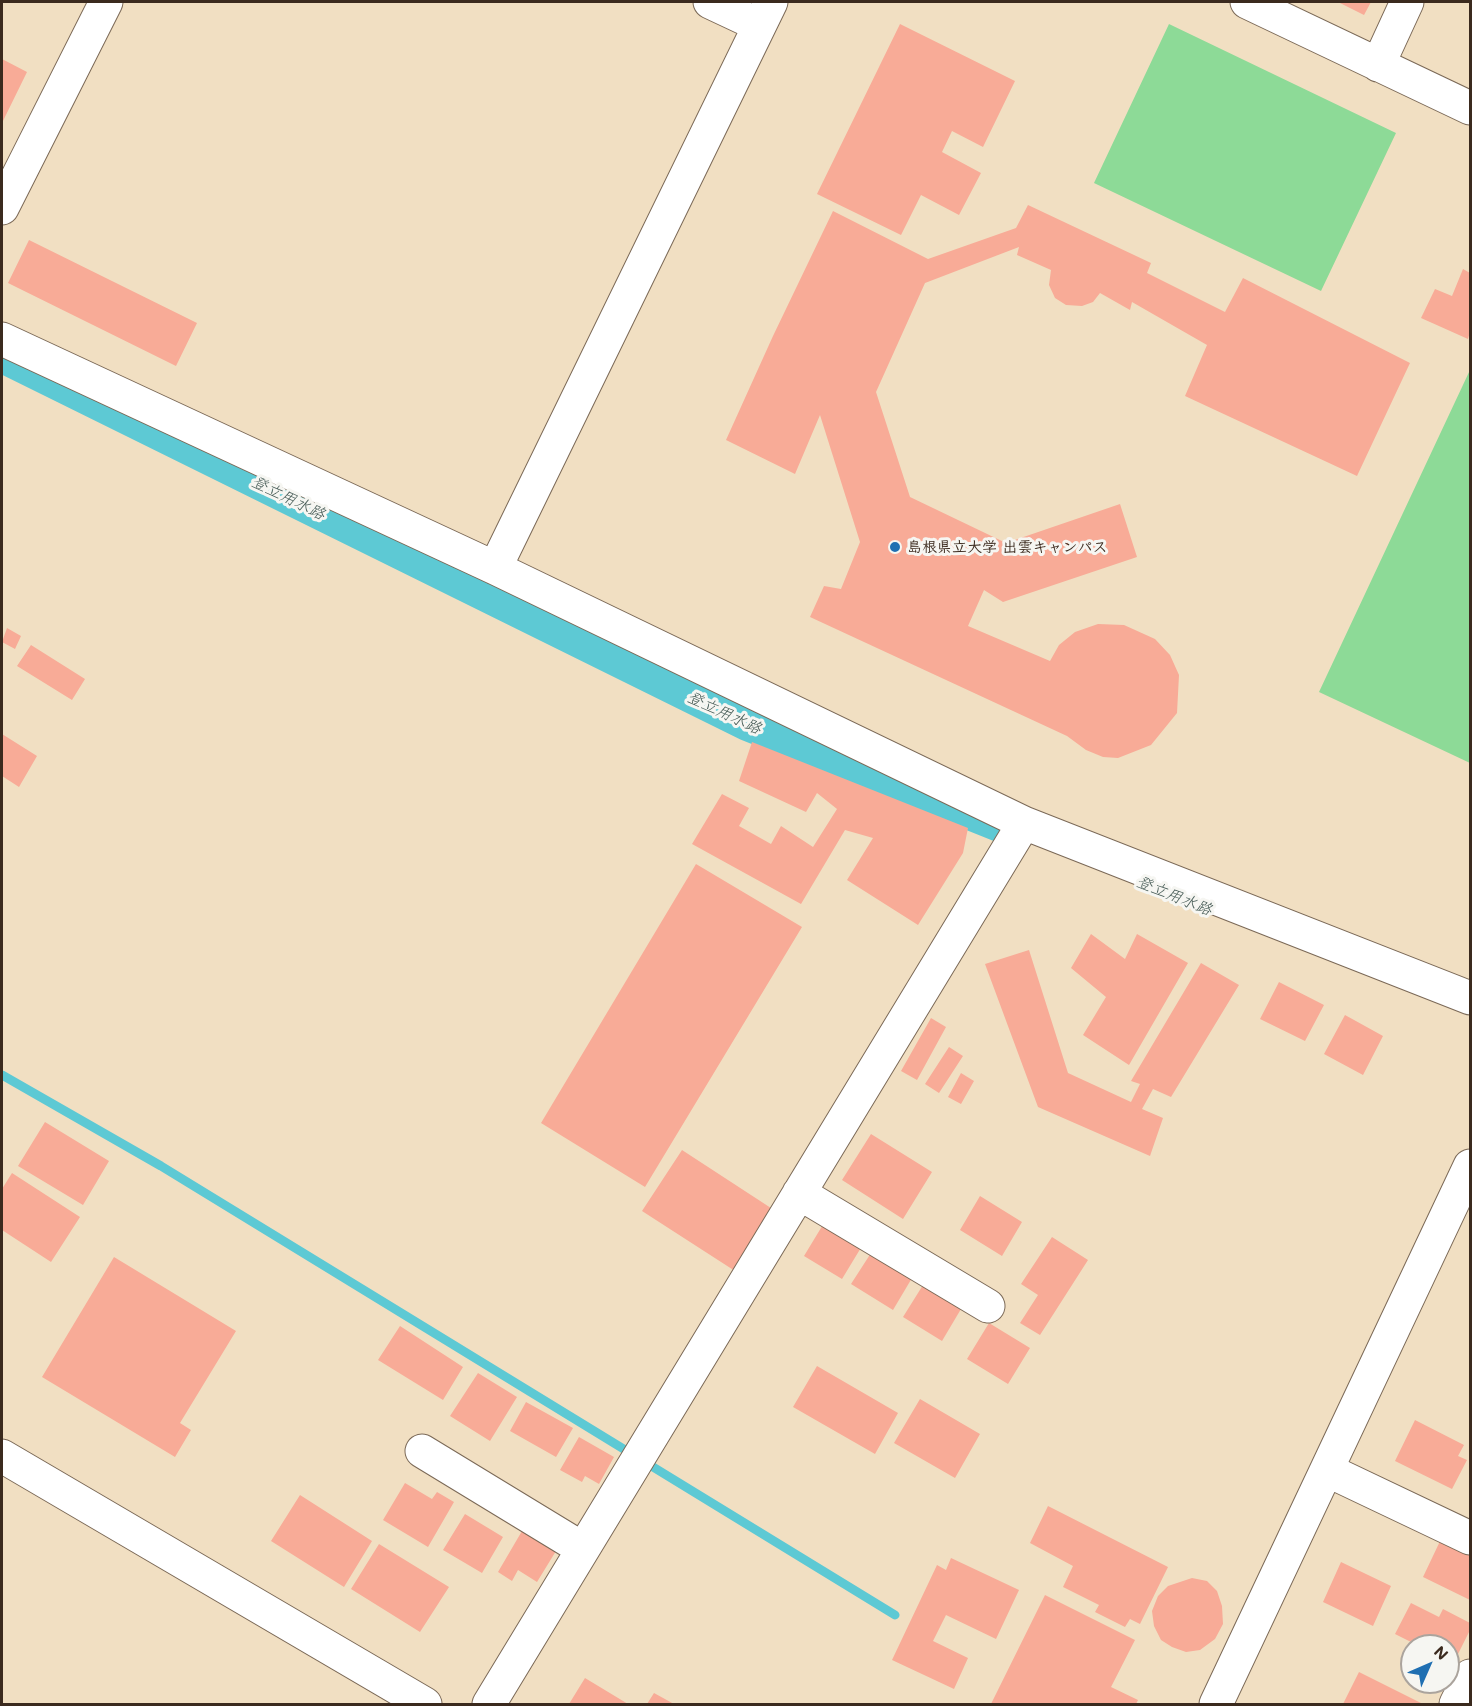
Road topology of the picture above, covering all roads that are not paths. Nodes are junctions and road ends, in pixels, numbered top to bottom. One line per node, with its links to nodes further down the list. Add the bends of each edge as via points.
1 (105, 2): 8 (street)
2 (710, 2): 5 (street)
3 (1247, 2): 6 (street)
4 (1407, 2): 6 (street)
5 (765, 13): 10 (street)
6 (1378, 65): 7 (street)
7 (1470, 108)
8 (2, 208)
9 (2, 339): 10 (street)
10 (495, 568): 11 (street)
11 (1024, 822): 12 (street); 14 (street)
12 (1470, 998)
13 (1470, 1166): 18 (street)
14 (799, 1193): 15 (street); 20 (street)
15 (988, 1306)
16 (422, 1451): 20 (street)
17 (2, 1456): 22 (street)
18 (1327, 1470): 19 (street); 24 (street)
19 (1470, 1538)
20 (583, 1549): 23 (street)
21 (1470, 1676): 25 (street)
22 (425, 1704)
23 (489, 1704)
24 (1216, 1704)
25 (1456, 1704)

